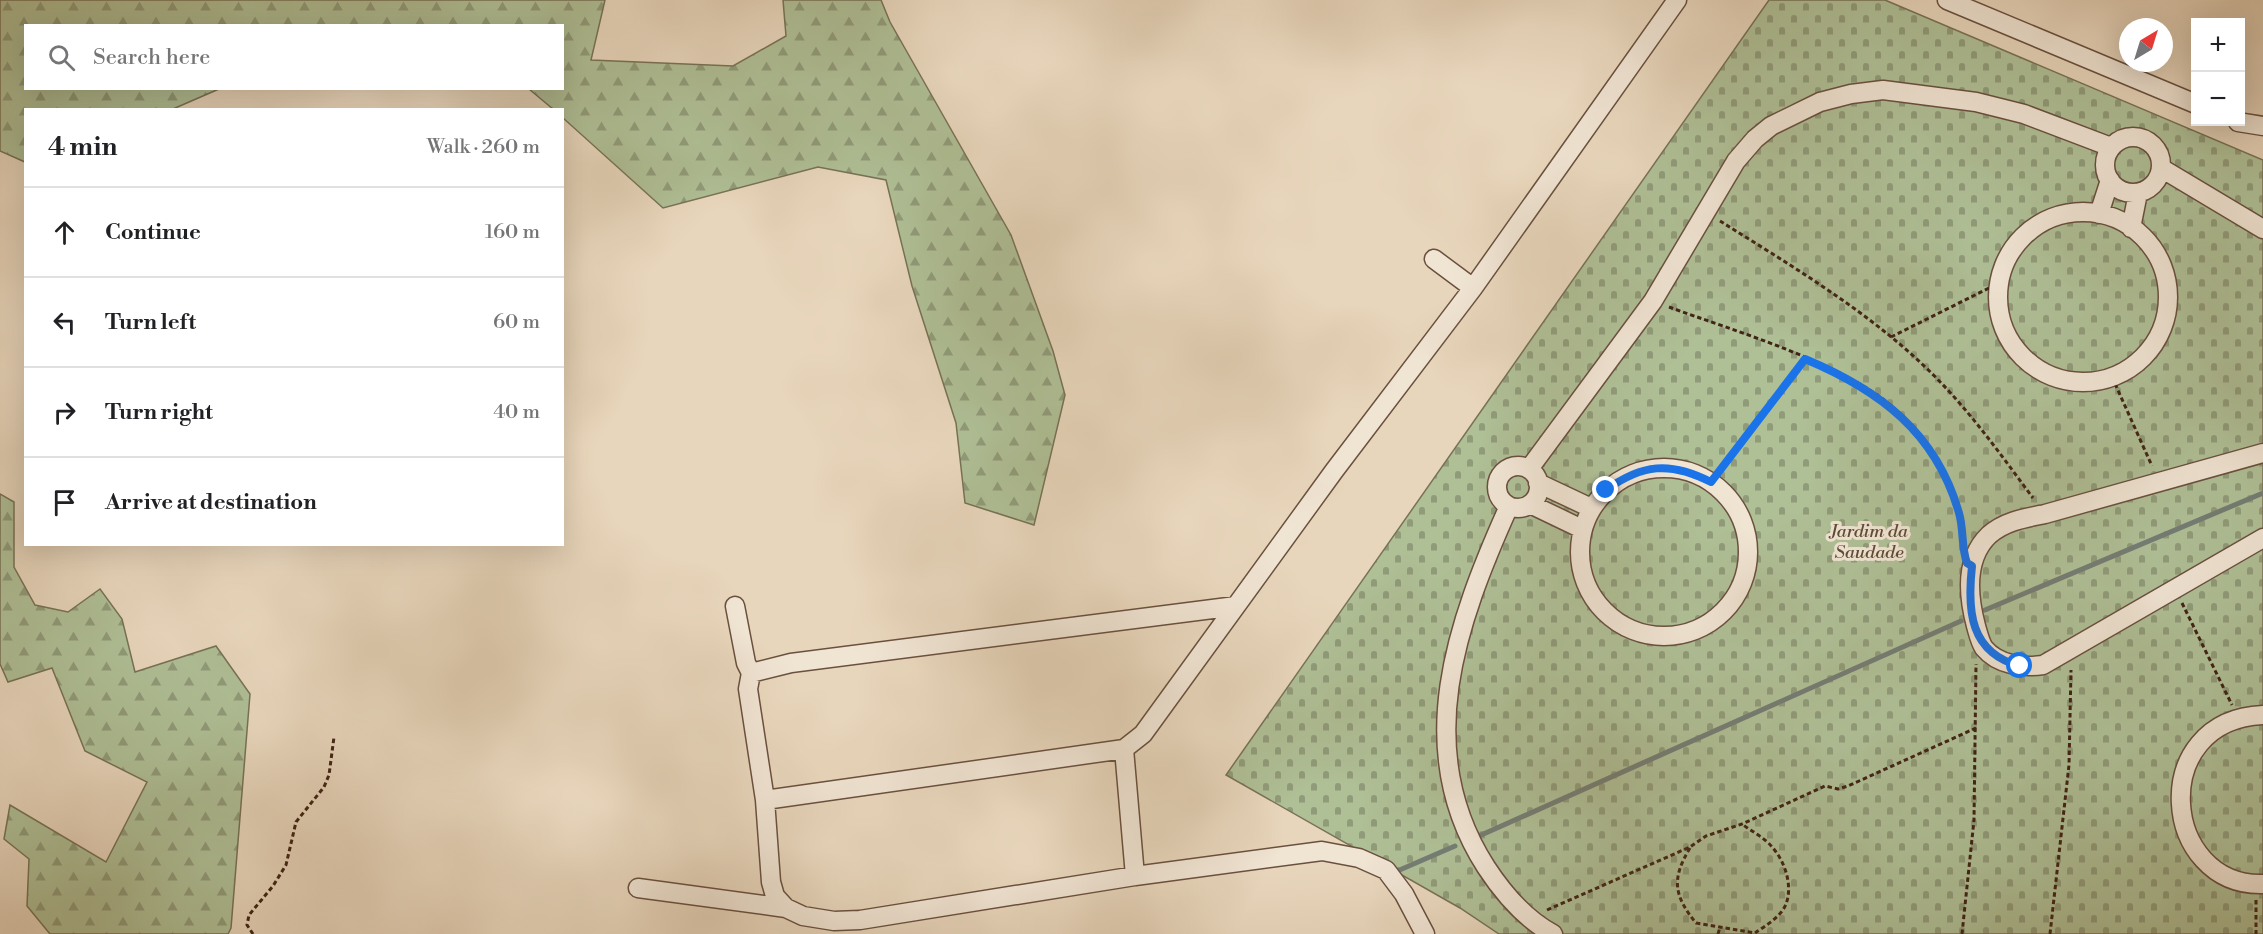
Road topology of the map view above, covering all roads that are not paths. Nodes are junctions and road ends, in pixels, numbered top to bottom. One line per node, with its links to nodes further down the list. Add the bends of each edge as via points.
1 (1677, 0): 14 (street)
2 (1947, 0): 3 (street)
3 (2191, 102)
4 (2245, 123): 5 (street)
5 (2263, 126)
6 (2111, 147): 7 (street, via 2126,138 2144,140 2157,151); 8 (street, via 2104,164); 16 (street, via 2024,114 1976,102 1883,90 1851,93 1796,113 1755,139 1736,161 1653,301)
7 (2161, 168): 9 (street, via 2154,184); 12 (street)
8 (2110, 180): 9 (street, via 2124,192); 10 (street)
9 (2138, 193): 11 (street)
10 (2099, 214): 11 (street); 11 (street, via 2077,212 2034,227 2006,262 1999,283 2004,327 2014,346 2048,374 2069,381 2091,382 2112,377 2133,366 2149,351 2161,331 2168,306 2167,281 2158,256)
11 (2131, 228)
12 (2263, 229)
13 (1434, 259): 14 (street)
14 (1473, 288): 23 (street)
15 (2263, 453): 21 (street, via 2001,526 1979,547 1972,566 1970,603 1980,639 1996,658 2020,666 2043,665)
16 (1534, 476): 17 (street, via 1537,495); 18 (street, via 1513,466 1499,476 1498,493); 19 (street)
17 (1530, 504): 18 (street, via 1520,508); 20 (street)
18 (1509, 506): 33 (street, via 1482,566 1451,666 1445,746 1450,782 1474,848 1507,896)
19 (1591, 508): 20 (street); 20 (street, via 1606,490 1645,469 1668,467 1690,471 1711,482 1741,516 1748,538 1749,562 1743,584 1715,621 1694,632 1672,637 1626,628 1607,615 1592,597 1582,575)
20 (1582, 529)
21 (2263, 538)
22 (735, 606): 24 (street)
23 (1236, 606): 24 (street, via 790,663); 26 (street, via 1143,734)
24 (751, 673): 27 (street, via 748,689)
25 (2263, 715): 29 (street, via 2238,718 2217,728 2200,743 2187,763 2180,808 2186,831 2213,867 2234,878)
26 (1124, 749): 27 (street); 28 (street)
27 (765, 800): 31 (street, via 771,882 775,896)
28 (1136, 876): 31 (street, via 860,920 813,918); 32 (street, via 1323,851 1359,858 1386,870)
29 (2260, 884)
30 (638, 888): 31 (street)
31 (786, 908)
32 (1425, 934)
33 (1553, 934)

